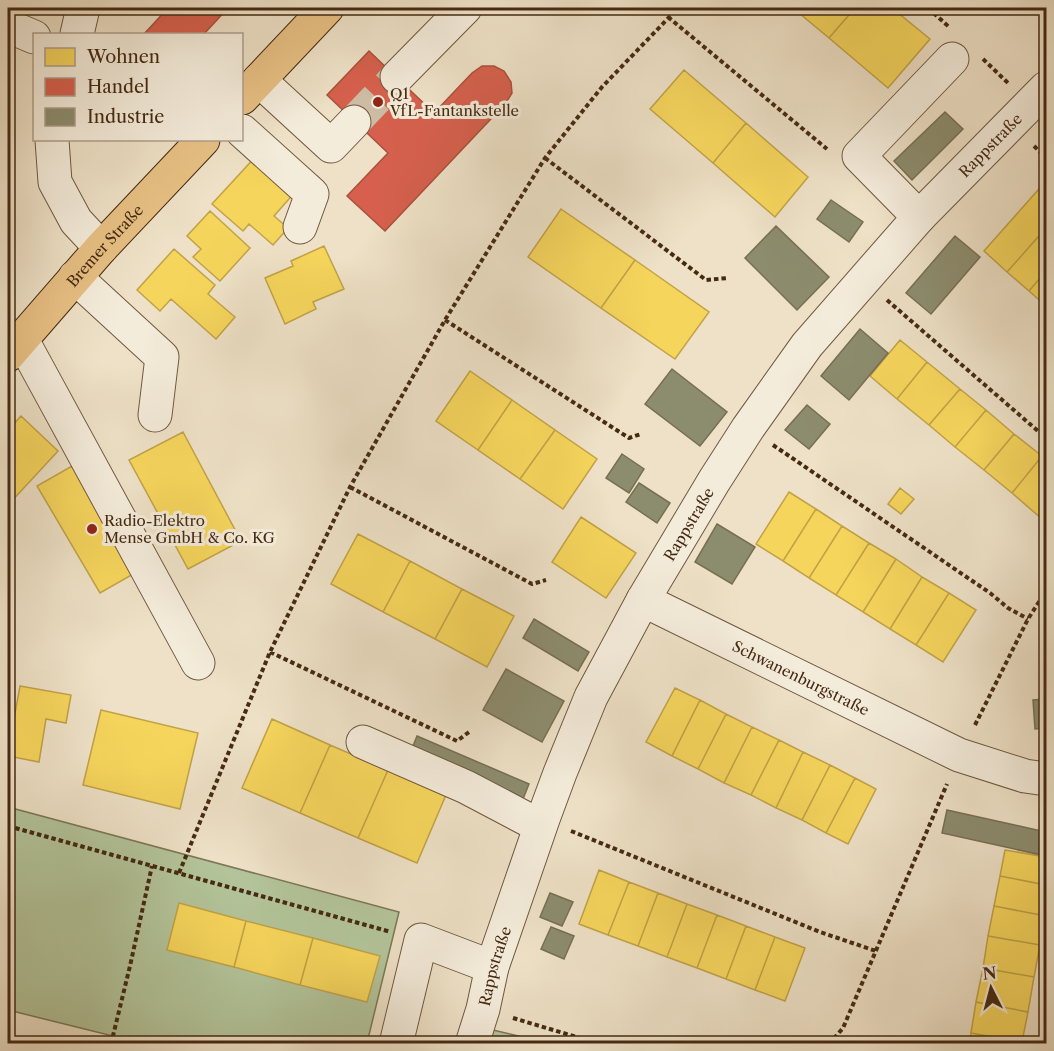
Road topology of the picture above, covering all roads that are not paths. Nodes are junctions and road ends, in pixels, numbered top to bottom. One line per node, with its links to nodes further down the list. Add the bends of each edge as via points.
1 (83, 8): 5 (street)
2 (327, 8): 10 (main road)
3 (465, 8): 8 (street)
4 (8, 26): 6 (street)
5 (77, 33)
6 (33, 37)
7 (952, 59): 15 (street, via 859,156)
8 (397, 77)
9 (1047, 88): 15 (street, Rappstraße)
10 (250, 89): 11 (street, via 331,146)
11 (354, 122)
12 (243, 131): 16 (street, via 312,194)
13 (52, 141): 17 (street, via 56,182 76,221)
14 (202, 141): 17 (main road, Bremer Straße)
15 (919, 217): 21 (street, Rappstraße, via 807,345 748,428)
16 (300, 227)
17 (101, 248): 18 (main road, Bremer Straße)
18 (75, 277): 19 (main road, Bremer Straße); 20 (street, via 162,357)
19 (15, 347): 22 (street)
20 (155, 415)
21 (643, 600): 24 (street, Schwanenburgstraße, via 959,755); 25 (street, Rappstraße, via 591,697)
22 (198, 663)
23 (363, 742): 25 (street)
24 (1047, 779)
25 (542, 823): 26 (street, Rappstraße)
26 (492, 967): 27 (street, via 421,940); 28 (street, Rappstraße)
27 (396, 1044)
28 (472, 1044)

